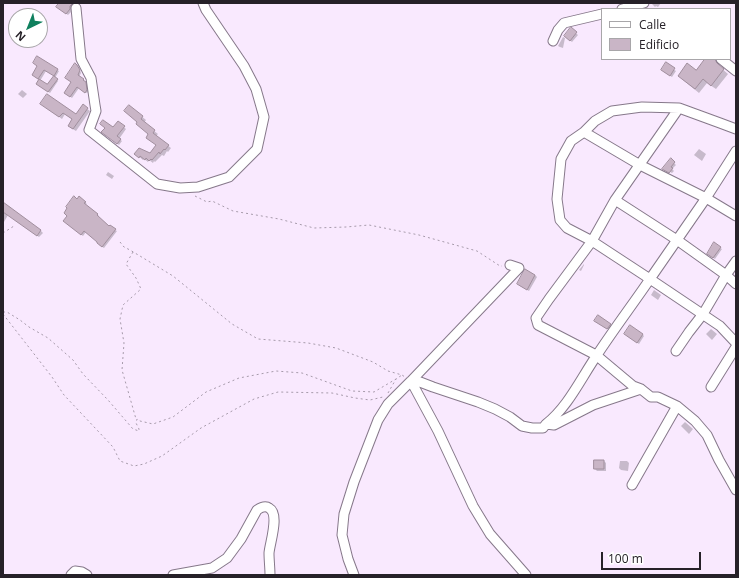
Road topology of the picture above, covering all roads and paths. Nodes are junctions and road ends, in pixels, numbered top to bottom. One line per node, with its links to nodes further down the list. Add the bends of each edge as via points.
1 (202, 3): 3 (street, via 244,66 256,89 264,118 256,149 229,177 198,187 186,188 156,184 89,130 96,105 91,78 81,59)
2 (643, 3): 4 (street)
3 (76, 8)
4 (626, 8)
5 (601, 14): 6 (street, via 564,23)
6 (553, 41)
7 (722, 60): 8 (street)
8 (736, 71)
9 (679, 108): 10 (street); 11 (street, via 642,107 612,111 595,121); 13 (street)
10 (736, 130)
11 (584, 132): 13 (street); 21 (street, via 571,141 561,159 557,199 560,220 567,228)
12 (736, 151): 15 (street)
13 (640, 165): 15 (street); 16 (street)
14 (193, 195): 25 (path, via 233,211 314,228 369,225 419,235 478,250 500,266)
15 (706, 198): 17 (street); 20 (street)
16 (615, 200): 20 (street); 21 (street)
17 (736, 216)
18 (14, 226): 19 (path)
19 (3, 234)
20 (677, 240): 26 (street); 27 (street)
21 (592, 241): 27 (street); 34 (street, via 536,318 538,325)
22 (120, 242): 23 (path)
23 (133, 252): 35 (path, via 173,276 232,324 258,339 336,348 402,375); 40 (path, via 126,264 141,289 123,305 120,319 124,343 122,370)
24 (736, 261): 26 (street)
25 (510, 265): 36 (street, via 519,268)
26 (726, 275): 28 (street); 30 (street)
27 (650, 279): 30 (street); 34 (street)
28 (736, 284)
29 (3, 313): 35 (path, via 64,395 113,447 120,461 134,466 162,456 201,428 254,399 278,392 291,392 332,393 370,400 385,397); 40 (path, via 7,312 53,342 133,429 139,431)
30 (703, 314): 31 (street); 33 (street)
31 (736, 342)
32 (736, 347): 37 (street)
33 (676, 352)
34 (596, 355): 38 (street, via 633,386); 41 (street, via 567,402)
35 (396, 379): 40 (path, via 374,392 352,391 302,373 276,371 238,378 206,392 173,417 153,424)
36 (411, 381): 41 (street, via 478,402 510,417 522,426 543,428); 48 (street, via 388,404 378,420 344,514 342,535); 49 (street, via 473,506 490,534)
37 (710, 387)
38 (641, 389): 39 (street, via 651,397 658,397); 41 (street, via 593,405 554,425)
39 (677, 406): 42 (street); 43 (street, via 696,420 708,435)
40 (137, 419)
41 (546, 424)
42 (632, 485)
43 (736, 490)
44 (71, 575): 45 (street, via 75,571)
45 (87, 575)
46 (173, 575): 47 (street, via 212,568 227,558 242,539 257,510 265,507 271,510 274,519 269,553)
47 (270, 575)
48 (354, 575)
49 (526, 575)

